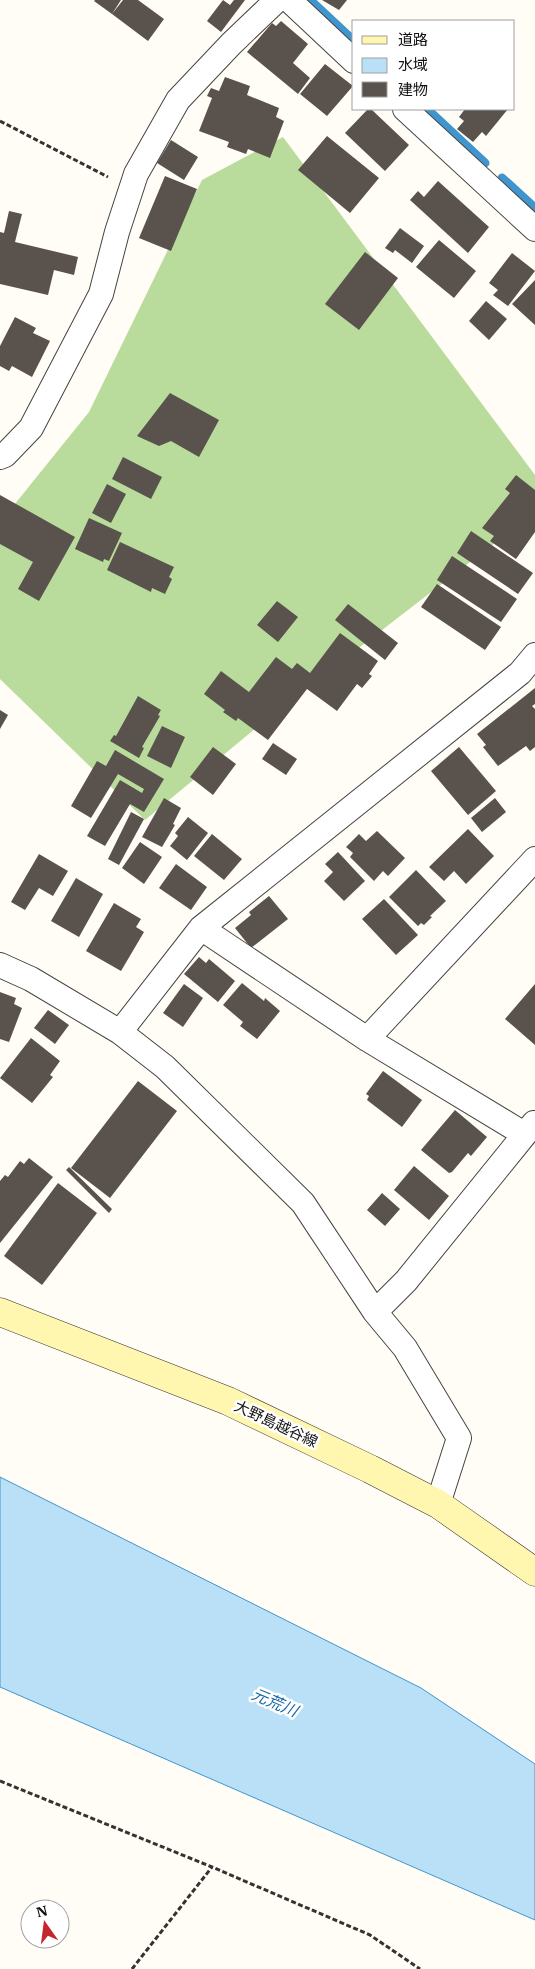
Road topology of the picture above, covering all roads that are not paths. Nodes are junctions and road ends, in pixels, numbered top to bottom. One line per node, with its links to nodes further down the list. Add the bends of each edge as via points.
1 (277, 0): 6 (street, via 178,100 136,174 101,294 31,428 6,455)
2 (288, 0): 3 (street)
3 (352, 59)
4 (406, 110): 5 (street)
5 (535, 230)
6 (0, 457)
7 (535, 655): 9 (street, via 520,673)
8 (535, 859): 12 (street)
9 (201, 928): 11 (street); 12 (street)
10 (0, 965): 11 (street, via 31,979)
11 (120, 1032): 15 (street, via 165,1067 303,1203)
12 (367, 1039): 13 (street)
13 (530, 1128): 15 (street, via 406,1281)
14 (0, 1312): 16 (main road, 大野島越谷線, via 228,1401)
15 (375, 1312): 16 (street, via 405,1348 459,1438)
16 (438, 1504): 17 (main road, 大野島越谷線)
17 (535, 1572)

